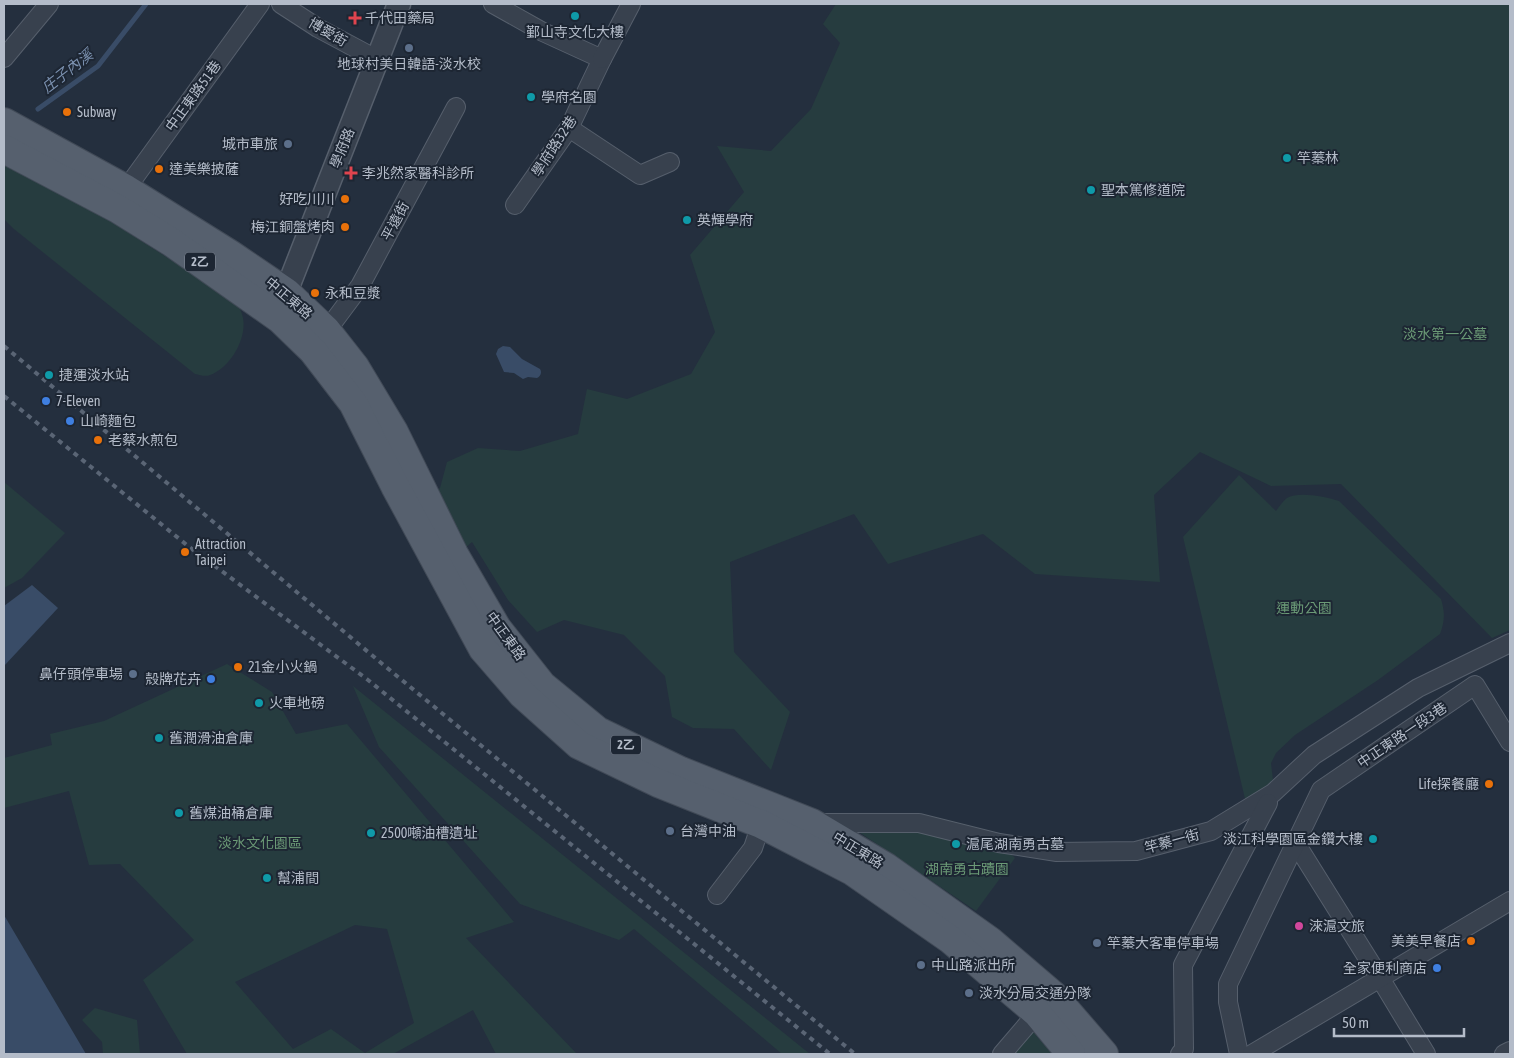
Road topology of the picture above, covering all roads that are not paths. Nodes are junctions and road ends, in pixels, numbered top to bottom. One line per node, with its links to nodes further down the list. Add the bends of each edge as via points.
1 (48, 4): 7 (street)
2 (260, 4): 15 (street, 中正東路51巷)
3 (281, 4): 8 (street, 博愛街)
4 (398, 4): 8 (street, 學府路)
5 (494, 4): 9 (street, via 543,32)
6 (631, 4): 9 (street, 學府路32巷)
7 (4, 58)
8 (376, 59): 17 (street, 學府路)
9 (602, 59): 12 (street, 學府路32巷)
10 (456, 107): 19 (street, 平遠街, via 360,286)
11 (4, 122): 15 (main road, 中正東路 / 2乙)
12 (569, 128): 14 (street, via 640,175); 16 (street, 學府路32巷)
13 (4, 149): 18 (main road, 中正東路 / 2乙, via 118,209)
14 (670, 162)
15 (126, 189): 17 (main road, 中正東路 / 2乙)
16 (515, 205)
17 (286, 292): 18 (street); 19 (main road, 中正東路 / 2乙)
18 (280, 319): 19 (main road, 中正東路 / 2乙)
19 (320, 341): 23 (main road, 中正東路 / 2乙, via 356,367 394,432 454,554 497,628 542,686 598,731 681,772); 24 (main road, 中正東路 / 2乙, via 483,649 522,694 579,745 658,783)
20 (1510, 643): 23 (street, 竿蓁一街, via 1418,688 1314,755 1273,793 1211,831 1136,851 1057,852 999,843 918,823)
21 (1510, 742): 25 (street, 中正東路一段3巷, via 1475,685 1321,790)
22 (1268, 803): 34 (street, via 1183,964 1184,1048)
23 (812, 823): 29 (main road, 中正東路 / 2乙, via 886,867 982,935)
24 (761, 824): 26 (street, via 753,848); 29 (main road, 中正東路 / 2乙, via 852,871)
25 (1295, 842): 28 (street); 35 (street, 中正東路一段3巷, via 1228,984 1228,1002)
26 (717, 895)
27 (1510, 901): 28 (street)
28 (1380, 978): 36 (street); 37 (street)
29 (1045, 1004): 31 (street); 32 (main road, 中正東路 / 2乙); 33 (main road, 中正東路 / 2乙)
30 (1510, 1051): 38 (street)
31 (1002, 1054)
32 (1071, 1054)
33 (1104, 1054)
34 (1180, 1054)
35 (1239, 1054)
36 (1252, 1054)
37 (1426, 1054)
38 (1504, 1054)

